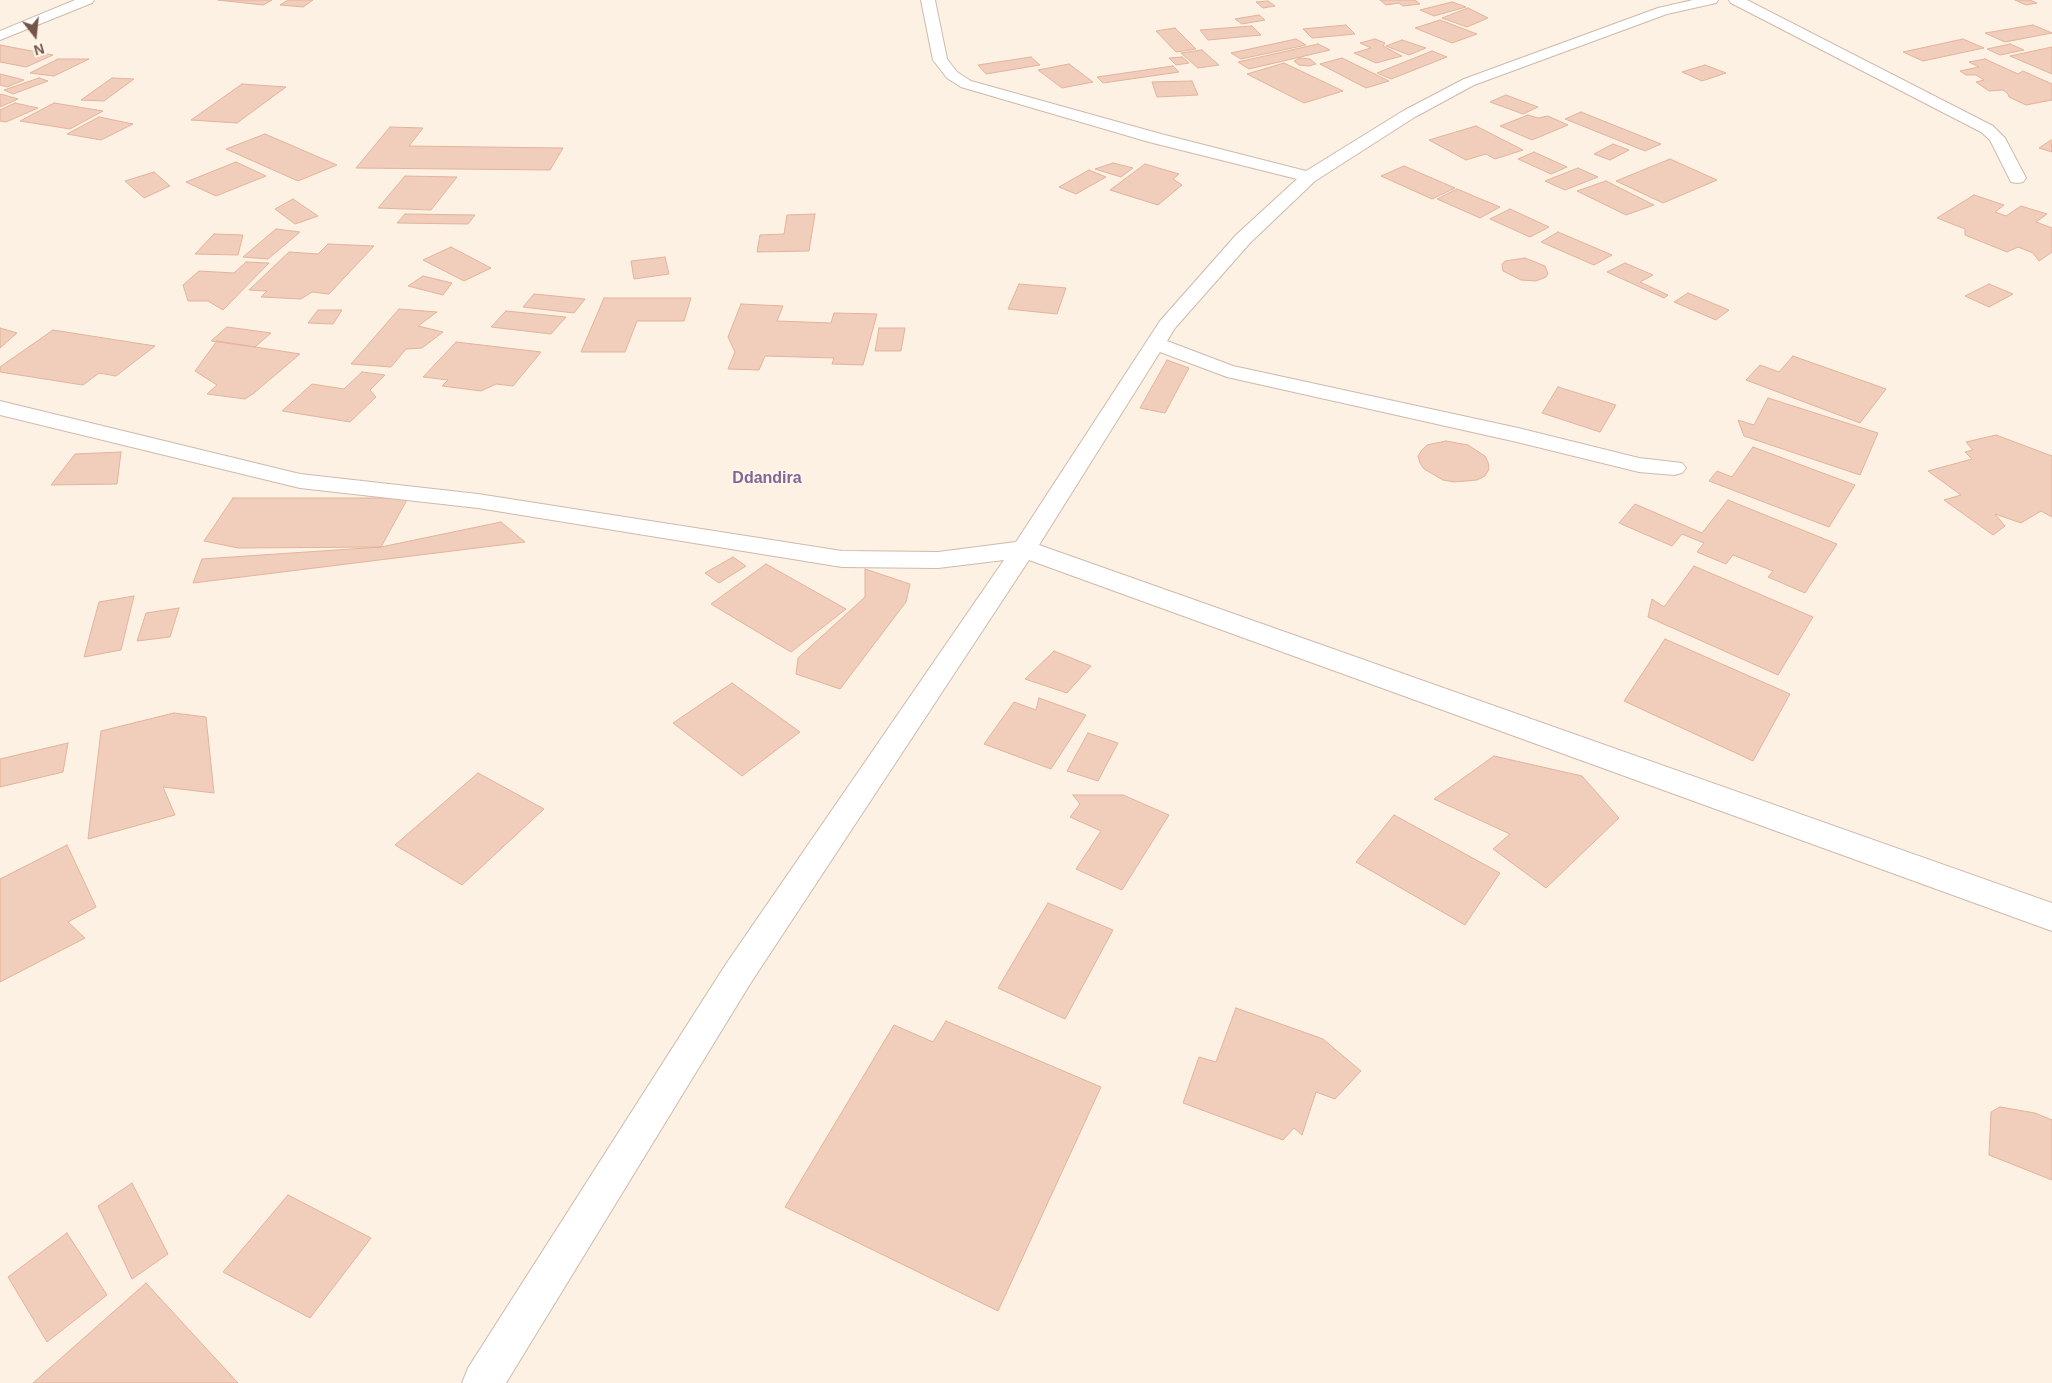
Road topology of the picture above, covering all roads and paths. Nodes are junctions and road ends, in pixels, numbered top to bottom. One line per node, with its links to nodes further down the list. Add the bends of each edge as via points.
1 (87, 0): 5 (street)
2 (928, 0): 6 (street, via 940,60 952,75 966,84 1155,138)
3 (1711, 0): 6 (street, via 1663,11 1469,82 1408,114)
4 (1736, 0): 7 (street, via 1988,129 1997,138)
5 (1, 35)
6 (1309, 177): 8 (street, via 1243,238)
7 (2017, 178)
8 (1155, 343): 10 (street, via 1226,371 1639,465); 11 (street)
9 (0, 408): 11 (street, via 300,481 478,501 842,559 938,560)
10 (1674, 468)
11 (1024, 549): 12 (street); 13 (street, via 738,974)
12 (2052, 917)
13 (483, 1383)

